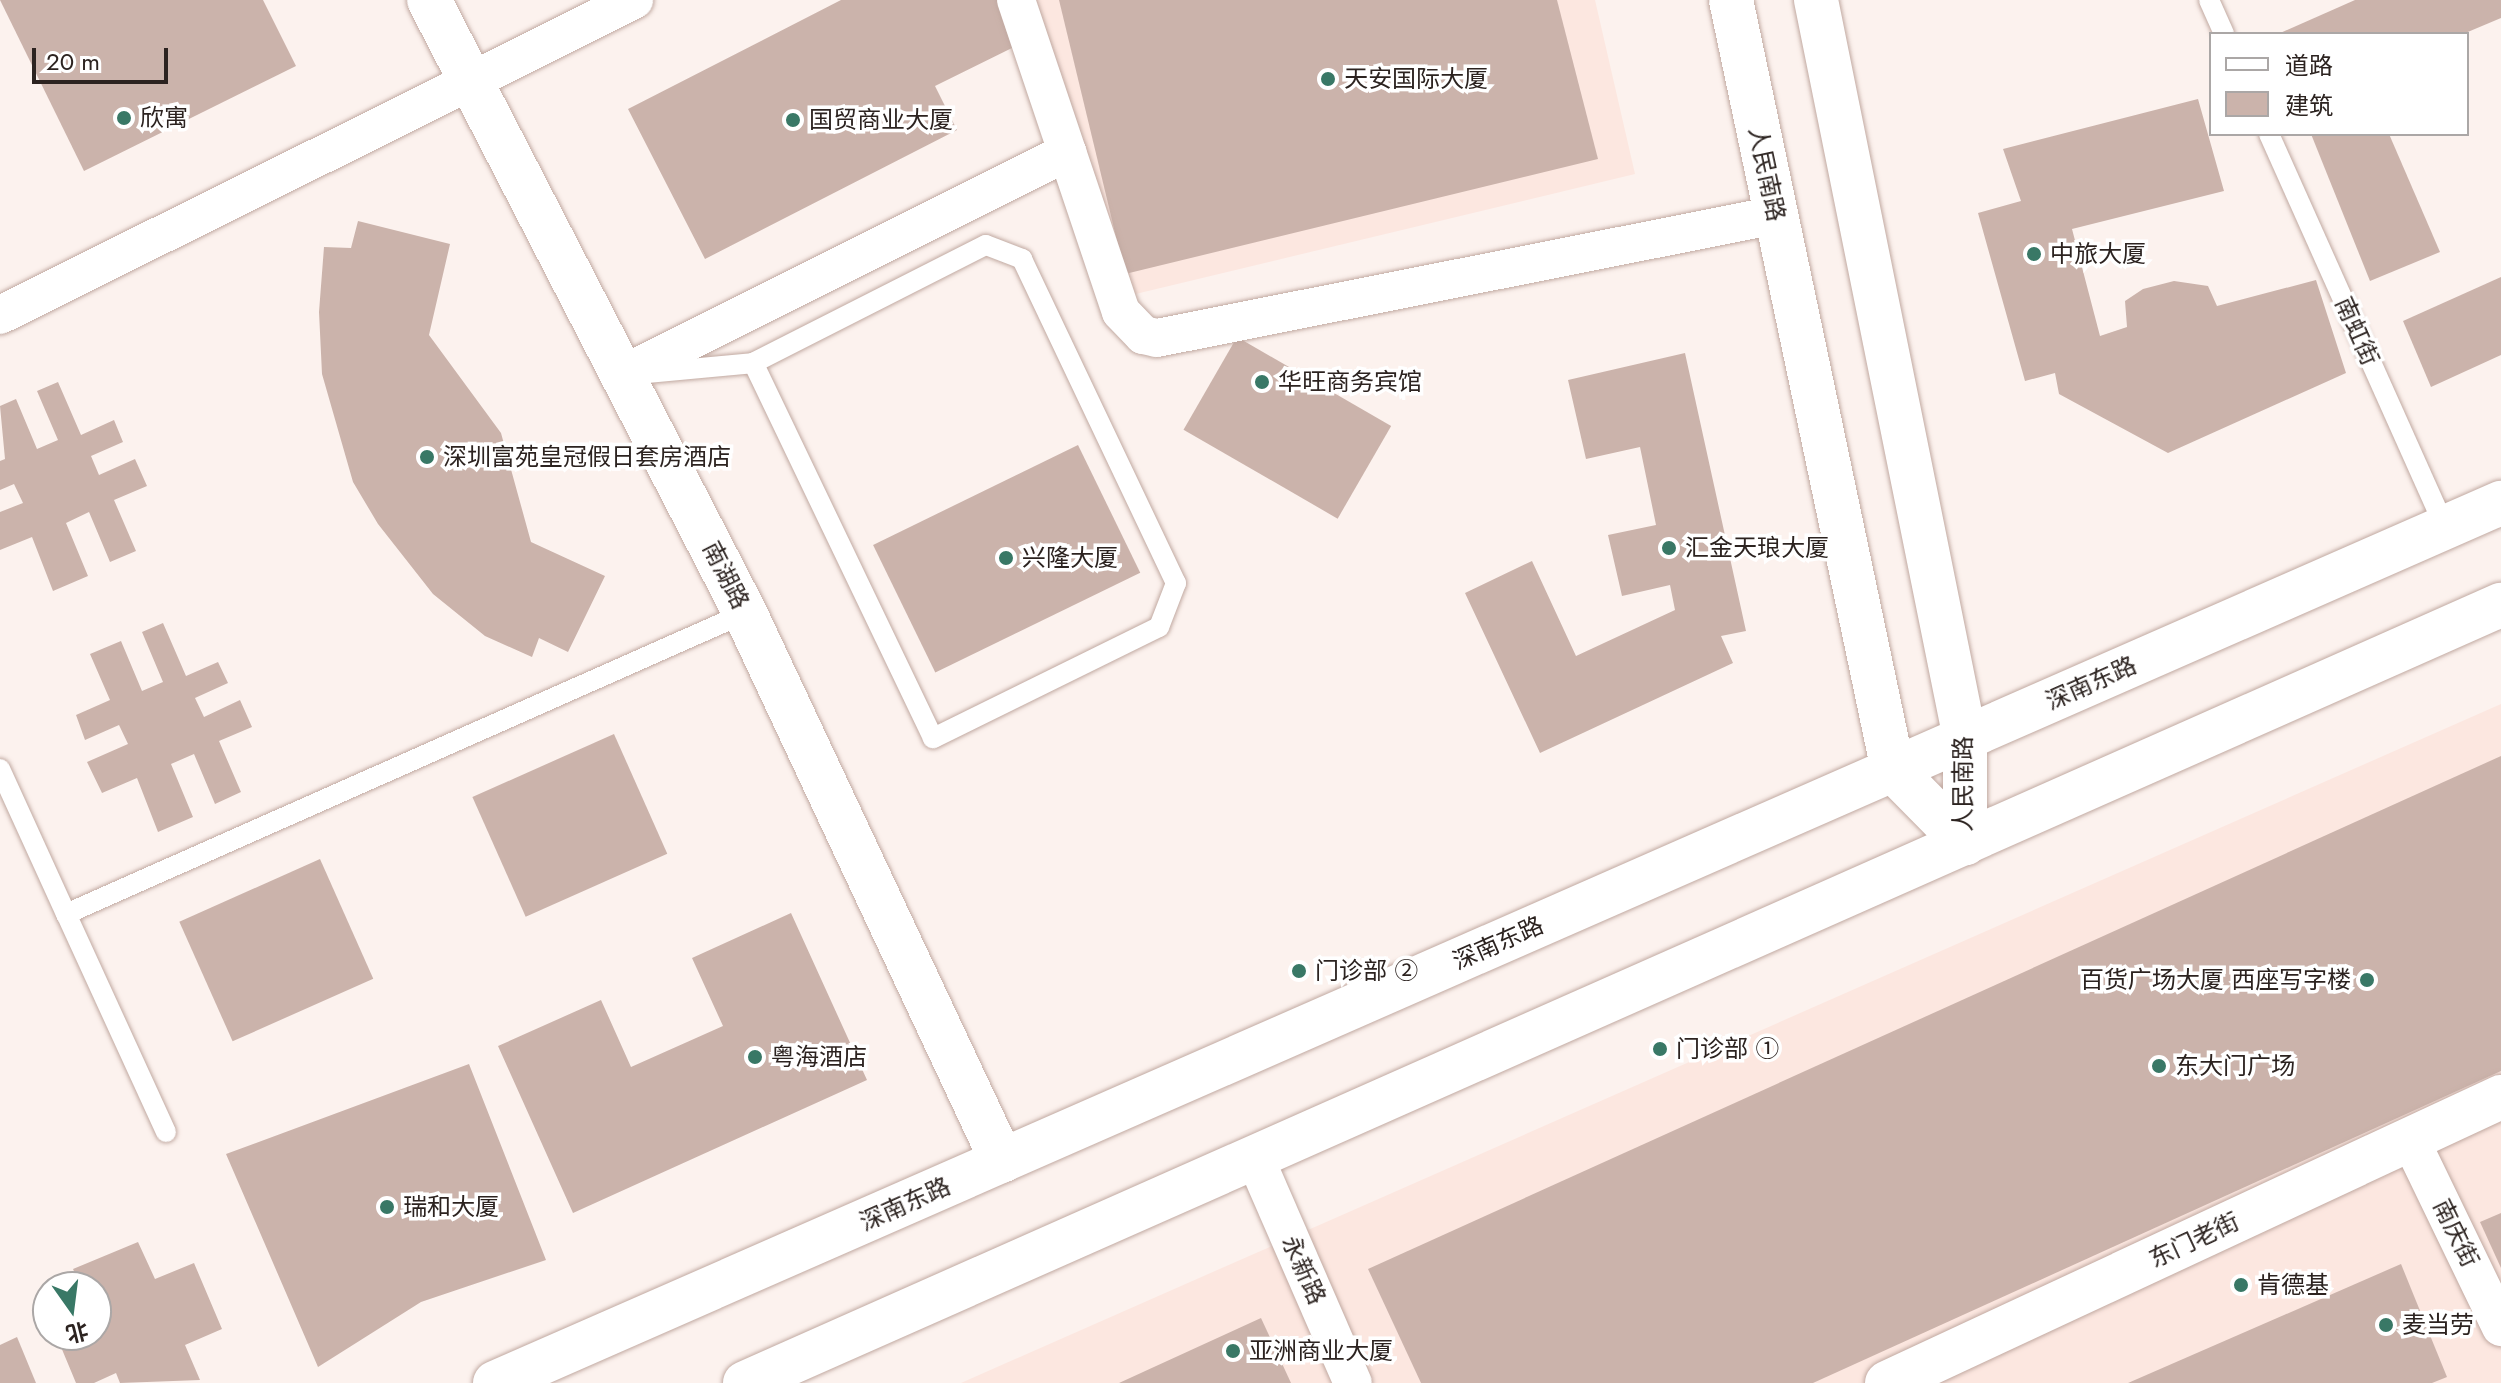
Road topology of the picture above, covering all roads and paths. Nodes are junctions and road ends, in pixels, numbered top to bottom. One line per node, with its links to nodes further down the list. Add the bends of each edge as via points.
1 (429, 0): 8 (main road, 南湖路)
2 (634, 0): 8 (street)
3 (1016, 0): 10 (street)
4 (1731, 0): 11 (main road, 人民南路)
5 (1816, 0): 19 (main road, 人民南路)
6 (2209, 0): 7 (lane)
7 (2223, 32)
8 (471, 85): 12 (street); 14 (main road, 南湖路)
9 (2270, 136): 16 (lane, 南虹街)
10 (1067, 152): 11 (street, via 1121,312 1129,325 1157,338); 14 (street)
11 (1776, 215): 21 (main road, 人民南路)
12 (0, 315)
13 (753, 363): 13 (lane, via 986,245 1022,259 1176,583 1159,627 933,738); 14 (lane)
14 (622, 375): 18 (main road, 南湖路)
15 (2501, 503): 16 (main road, 深南东路)
16 (2445, 527): 19 (main road, 深南东路)
17 (2501, 605): 22 (main road)
18 (745, 613): 23 (lane); 28 (main road, 南湖路)
19 (1965, 738): 21 (main road, 深南东路); 22 (main road, 人民南路)
20 (0, 769): 23 (lane)
21 (1893, 770): 22 (main road, 人民南路); 28 (main road, 深南东路)
22 (1965, 843): 27 (main road)
23 (66, 914): 25 (lane)
24 (2501, 1097): 26 (main road, 东门老街)
25 (166, 1132)
26 (2410, 1139): 29 (street, 南庆街); 33 (main road, 东门老街)
27 (1255, 1158): 31 (main road); 32 (street, 永新路)
28 (1002, 1161): 30 (main road, 深南东路)
29 (2501, 1327)
30 (495, 1383)
31 (745, 1383)
32 (1353, 1383)
33 (1887, 1383)

